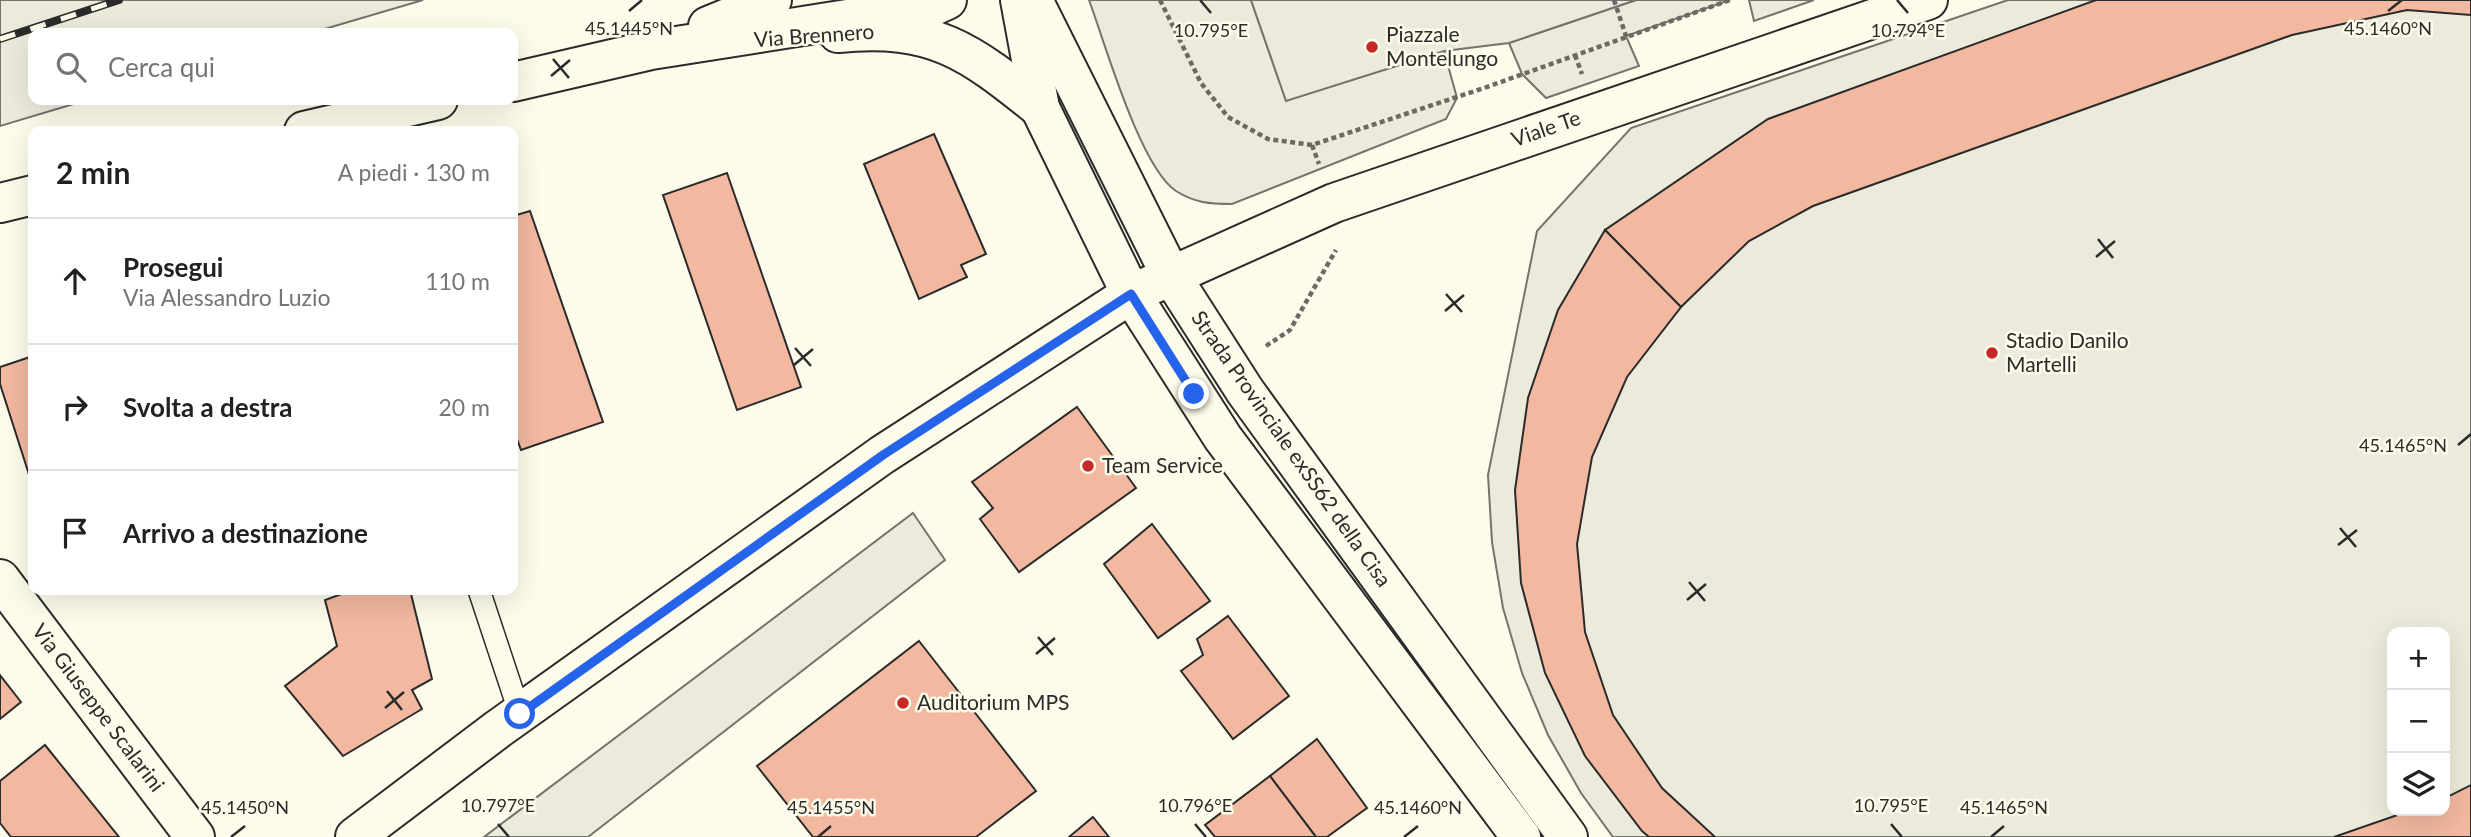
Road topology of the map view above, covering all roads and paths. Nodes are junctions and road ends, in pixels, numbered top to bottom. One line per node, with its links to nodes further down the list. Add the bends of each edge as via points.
1 (772, 0): 10 (main road, Via Brennero)
2 (947, 0): 10 (main road, Via Brennero)
3 (1020, 0): 13 (main road, Strada Provinciale exSS62 della Cisa)
4 (1033, 0): 18 (main road, Strada Provinciale exSS62 della Cisa)
5 (1160, 0): 9 (path, via 1200,83 1228,117 1268,139 1312,145)
6 (1614, 0): 9 (path)
7 (1730, 0): 9 (path)
8 (1928, 0): 18 (main road, Viale Te, via 1334,203)
9 (1626, 36)
10 (651, 50): 11 (main road, Via Brennero); 13 (main road, Via Brennero, via 886,31 959,48)
11 (518, 81)
12 (416, 105): 14 (main road)
13 (1040, 107): 19 (main road, Strada Provinciale exSS62 della Cisa)
14 (326, 126)
15 (28, 196): 16 (main road)
16 (0, 203)
17 (1337, 248): 20 (path, via 1290,331)
18 (1170, 274): 19 (main road, Viale Te); 20 (main road, Strada Provinciale exSS62 della Cisa)
19 (1131, 294): 23 (main road, Viale Te, via 883,455); 26 (main road, Strada Provinciale exSS62 della Cisa, via 1223,438)
20 (1231, 369): 27 (main road, Strada Provinciale exSS62 della Cisa)
21 (0, 579): 24 (main road, Via Giuseppe Scalarini)
22 (481, 595): 23 (lane)
23 (520, 714): 25 (main road, Viale Te)
24 (195, 837)
25 (355, 837)
26 (1521, 837)
27 (1569, 837)

